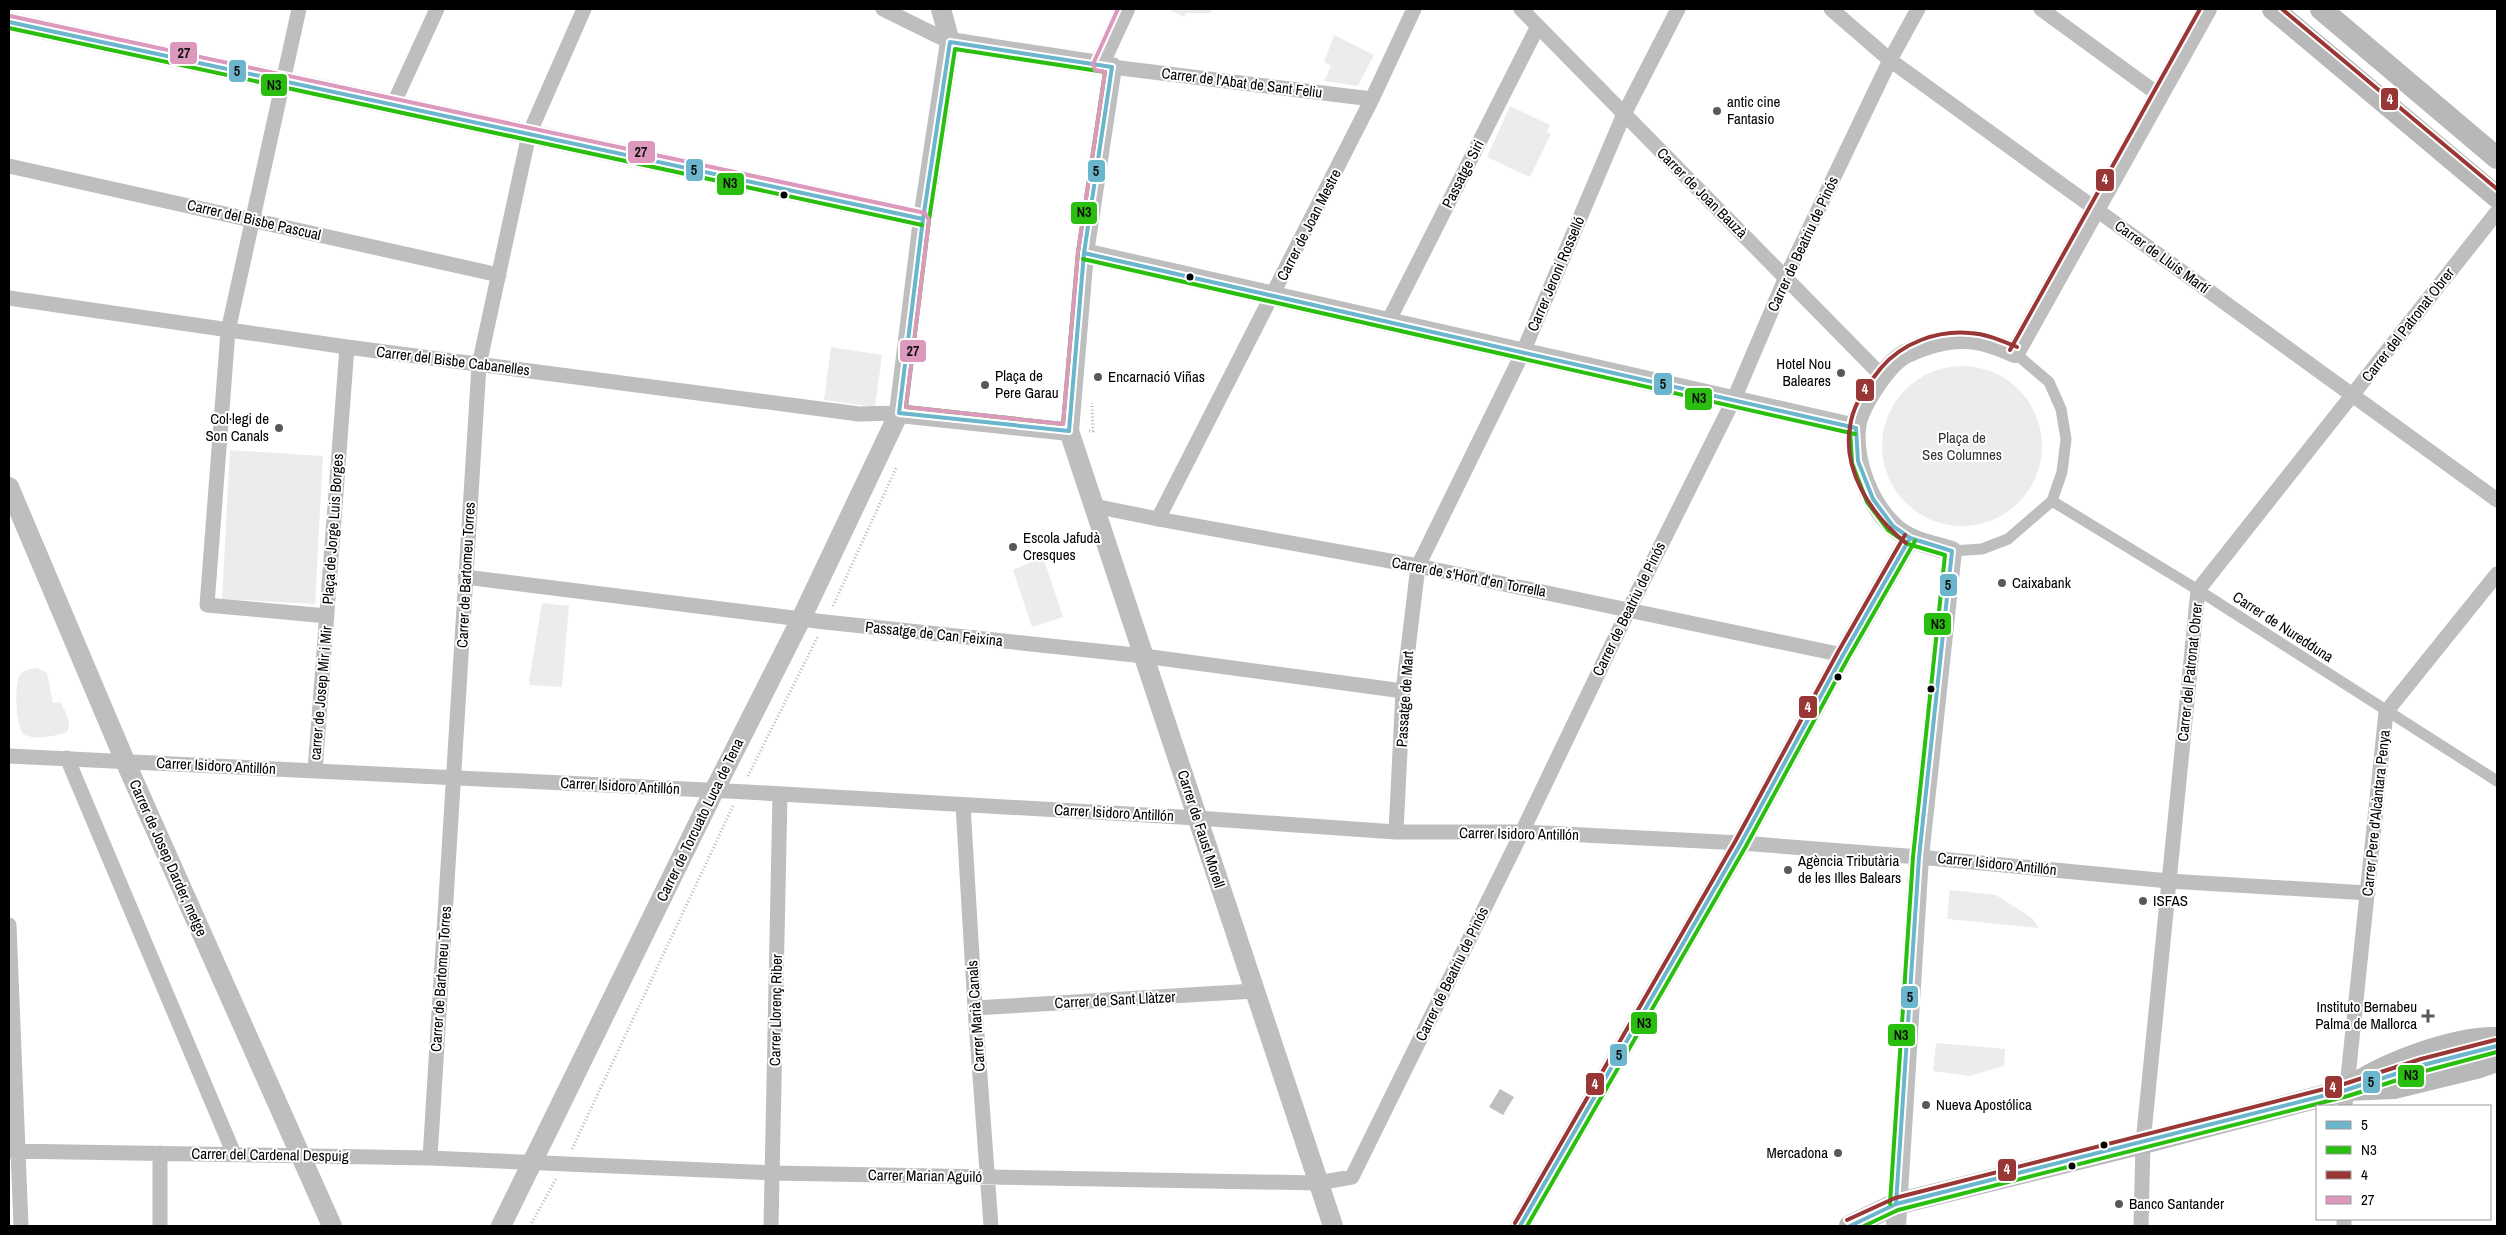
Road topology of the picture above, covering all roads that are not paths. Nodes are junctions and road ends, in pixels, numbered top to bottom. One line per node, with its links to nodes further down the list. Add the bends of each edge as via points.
1 (299, 9): 21 (street)
2 (437, 9): 24 (street)
3 (584, 9): 26 (street, Carrer de Bartomeu Torres)
4 (884, 9): 18 (street)
5 (941, 9): 18 (street)
6 (1125, 9): 20 (street)
7 (1414, 9): 23 (street, Carrer de Joan Mestre)
8 (1520, 9): 17 (street, Carrer de Joan Bauzà)
9 (1678, 9): 25 (street, Carrer Jeroni Rosselló)
10 (1831, 9): 19 (street, Carrer de Lluís Martí)
11 (1918, 9): 19 (street, Carrer de Beatriu de Pinós)
12 (2042, 9): 22 (street)
13 (2207, 9): 22 (street)
14 (2273, 9): 29 (main road)
15 (2321, 9): 27 (main road)
16 (9, 22): 21 (street)
17 (1538, 26): 25 (street, Carrer de Joan Bauzà); 39 (street, Passatge Siri)
18 (950, 42): 20 (street); 32 (street)
19 (1890, 60): 30 (street, Carrer de Lluís Martí); 36 (street, Carrer de Beatriu de Pinós)
20 (1105, 66): 23 (street, Carrer de l'Abat de Sant Feliu); 34 (street)
21 (283, 81): 24 (street); 33 (street)
22 (2159, 94): 30 (street)
23 (1372, 99): 37 (street, Carrer de Joan Mestre)
24 (393, 105): 26 (street)
25 (1624, 114): 36 (street, Carrer de Joan Bauzà); 42 (street, Carrer Jeroni Rosselló)
26 (529, 134): 32 (street); 35 (street, Carrer de Bartomeu Torres)
27 (2497, 158)
28 (9, 166): 33 (street, Carrer del Bisbe Pascual)
29 (2497, 197)
30 (2096, 208): 43 (street); 46 (street, Carrer de Lluís Martí)
31 (2497, 212): 46 (street, Carrer del Patronat Obrer)
32 (923, 219): 48 (street)
33 (252, 220): 35 (street, Carrer del Bisbe Pascual); 40 (street)
34 (1084, 253): 37 (street); 50 (street)
35 (498, 275): 44 (street, Carrer de Bartomeu Torres)
36 (1786, 277): 45 (street, Carrer de Joan Bauzà); 47 (street, Carrer de Beatriu de Pinós)
37 (1273, 297): 39 (street); 55 (street, Carrer de Joan Mestre)
38 (9, 298): 40 (street, Carrer del Bisbe Cabanelles)
39 (1388, 322): 42 (street)
40 (228, 330): 41 (street, Carrer del Bisbe Cabanelles); 63 (street, Plaça de Jorge Luis Borges, via 207,605)
41 (347, 347): 44 (street, Carrer del Bisbe Cabanelles); 63 (street, Plaça de Jorge Luis Borges)
42 (1523, 352): 47 (street); 58 (street, Carrer Jeroni Rosselló)
43 (2015, 353): 45 (street, via 1996,345 1963,339 1933,344 1904,355); 53 (street, via 2049,382 2061,409 2066,439 2062,472)
44 (479, 364): 48 (street, Carrer del Bisbe Cabanelles, via 859,414); 60 (street, Carrer de Bartomeu Torres)
45 (1883, 376): 49 (street, via 1864,402)
46 (2352, 396): 52 (street, Carrer de Lluís Martí); 61 (street, Carrer del Patronat Obrer)
47 (1734, 399): 49 (street); 62 (street, Carrer de Beatriu de Pinós)
48 (899, 413): 50 (street); 64 (street, Carrer de Torcuato Luca de Tena)
49 (1856, 428): 56 (street, via 1858,461 1872,498 1893,526)
50 (1069, 431): 54 (street, Carrer de Faust Morell)
51 (9, 487): 71 (street, Carrer de Josep Darder, metge)
52 (2497, 500)
53 (2052, 501): 57 (street, via 2008,539 1982,549); 61 (street, Carrer de Nuredduna)
54 (1094, 506): 55 (street, Carrer de s'Hort d'en Torrella); 66 (street, Carrer de Faust Morell)
55 (1158, 520): 58 (street, Carrer de s'Hort d'en Torrella)
56 (1910, 538): 57 (street); 65 (street)
57 (1952, 552): 82 (street)
58 (1418, 566): 62 (street, Carrer de s'Hort d'en Torrella); 67 (street, Passatge de Mart)
59 (2497, 574): 68 (street, Carrer Pere d'Alcàntara Penya)
60 (466, 577): 64 (street, Passatge de Can Feixina); 73 (street, Carrer de Bartomeu Torres)
61 (2198, 590): 68 (street, Carrer de Nuredduna); 83 (street, Carrer del Patronat Obrer)
62 (1629, 609): 65 (street, Carrer de s'Hort d'en Torrella); 80 (street, Carrer de Beatriu de Pinós)
63 (327, 616): 72 (street, carrer de Josep Mir i Mir)
64 (801, 619): 66 (street, Passatge de Can Feixina); 75 (street, Carrer de Torcuato Luca de Tena)
65 (1842, 655): 81 (street)
66 (1144, 656): 67 (street, Passatge de Can Feixina); 78 (street, Carrer de Faust Morell)
67 (1403, 691): 79 (street, Passatge de Mart)
68 (2386, 712): 74 (street, Carrer de Nuredduna); 84 (street, Carrer Pere d'Alcàntara Penya)
69 (9, 756): 70 (street, Carrer Isidoro Antillón)
70 (66, 758): 71 (street, Carrer Isidoro Antillón); 96 (street)
71 (125, 762): 72 (street, Carrer Isidoro Antillón); 97 (street, Carrer de Josep Darder, metge)
72 (315, 771): 73 (street, Carrer Isidoro Antillón)
73 (454, 778): 75 (street, Carrer Isidoro Antillón); 98 (street, Carrer de Bartomeu Torres)
74 (2497, 781)
75 (714, 790): 76 (street, Carrer Isidoro Antillón); 99 (street, Carrer de Torcuato Luca de Tena)
76 (780, 794): 77 (street, Carrer Isidoro Antillón); 100 (street, Carrer Llorenç Riber)
77 (963, 805): 78 (street, Carrer Isidoro Antillón); 88 (street, Carrer Marià Canals)
78 (1197, 818): 79 (street, Carrer Isidoro Antillón); 87 (street, Carrer de Faust Morell)
79 (1396, 832): 80 (street, Carrer Isidoro Antillón)
80 (1522, 832): 81 (street, Carrer Isidoro Antillón); 102 (street, Carrer de Beatriu de Pinós, via 1352,1177)
81 (1741, 843): 82 (street, Carrer Isidoro Antillón); 111 (street)
82 (1919, 857): 83 (street, Carrer Isidoro Antillón); 103 (street)
83 (2169, 881): 84 (street, Carrer Isidoro Antillón); 93 (street, Carrer del Patronat Obrer)
84 (2368, 893): 92 (street, Carrer Pere d'Alcàntara Penya)
85 (9, 925): 86 (street)
86 (10, 973): 94 (street)
87 (1255, 991): 88 (street, Carrer de Sant Llàtzer); 102 (street, Carrer de Faust Morell)
88 (974, 1008): 101 (street, Carrer Marià Canals)
89 (2497, 1038): 92 (main road, via 2474,1039 2422,1053 2363,1077)
90 (2477, 1051): 92 (street)
91 (2497, 1061): 92 (main road)
92 (2345, 1098): 93 (main road)
93 (2143, 1143): 103 (main road); 114 (street, Carrer del Patronat Obrer)
94 (14, 1151): 95 (street, Carrer del Cardenal Despuig); 104 (street)
95 (160, 1153): 96 (street, Carrer del Cardenal Despuig); 105 (street)
96 (234, 1154): 97 (street, Carrer del Cardenal Despuig)
97 (301, 1155): 98 (street, Carrer del Cardenal Despuig); 106 (street, Carrer de Josep Darder, metge)
98 (430, 1158): 99 (street, Carrer del Cardenal Despuig)
99 (532, 1161): 100 (street, Carrer Marian Aguiló); 107 (street, Carrer de Torcuato Luca de Tena)
100 (773, 1172): 101 (street, Carrer Marian Aguiló); 108 (street, Carrer Llorenç Riber)
101 (987, 1177): 102 (street, Carrer Marian Aguiló); 109 (street, Carrer Marià Canals)
102 (1318, 1183): 110 (street, Carrer de Faust Morell)
103 (1896, 1204): 112 (main road); 113 (street)
104 (22, 1226)
105 (160, 1226)
106 (332, 1226)
107 (501, 1226)
108 (771, 1226)
109 (991, 1226)
110 (1333, 1226)
111 (1520, 1226)
112 (1850, 1226)
113 (1896, 1226)
114 (2141, 1226)

